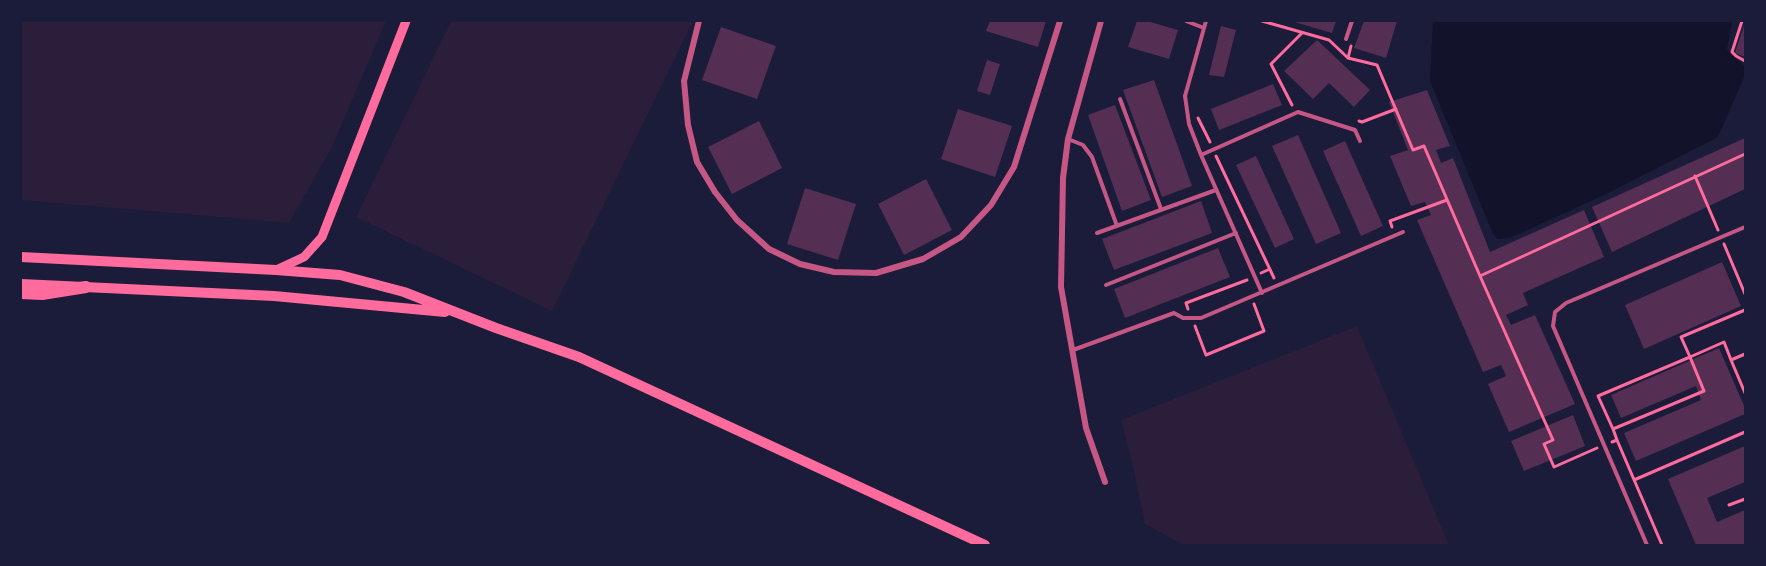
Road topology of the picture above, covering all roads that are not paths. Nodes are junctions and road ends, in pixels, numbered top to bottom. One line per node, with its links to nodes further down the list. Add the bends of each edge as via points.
1 (406, 21): 22 (main road, via 322,237 304,257)
2 (699, 21): 3 (street, via 684,81 688,125 697,162 715,192 737,220 770,249 800,264 834,272 876,273 923,259 962,237 991,205 1014,168)
3 (1060, 21)
4 (1101, 21): 11 (street)
5 (1186, 21): 8 (lane)
6 (1206, 21): 8 (lane)
7 (1352, 21): 9 (lane)
8 (1204, 27): 13 (lane, via 1185,96 1189,124)
9 (1346, 39)
10 (1120, 99): 15 (lane)
11 (1068, 138): 16 (lane, via 1083,145 1092,157); 29 (street, via 1063,178 1061,287)
12 (1360, 141): 13 (lane, via 1355,130 1298,112)
13 (1201, 155): 14 (lane)
14 (1216, 190): 15 (lane); 20 (lane)
15 (1161, 209): 16 (lane)
16 (1117, 226): 19 (lane)
17 (1745, 227): 32 (lane, via 1566,303 1555,312 1553,326)
18 (1403, 232): 27 (lane)
19 (1097, 233)
20 (1236, 233): 24 (lane); 27 (lane)
21 (21, 257): 22 (main road)
22 (276, 270): 28 (main road, via 340,275 404,292)
23 (21, 284): 25 (main road)
24 (1106, 285)
25 (87, 287): 26 (highway); 28 (main road, via 285,297)
26 (21, 293)
27 (1262, 293): 29 (lane, via 1201,318 1183,318 1174,313)
28 (457, 313): 31 (main road, via 579,357)
29 (1071, 351): 30 (street, via 1086,428)
30 (1105, 482)
31 (986, 545)
32 (1647, 545)

